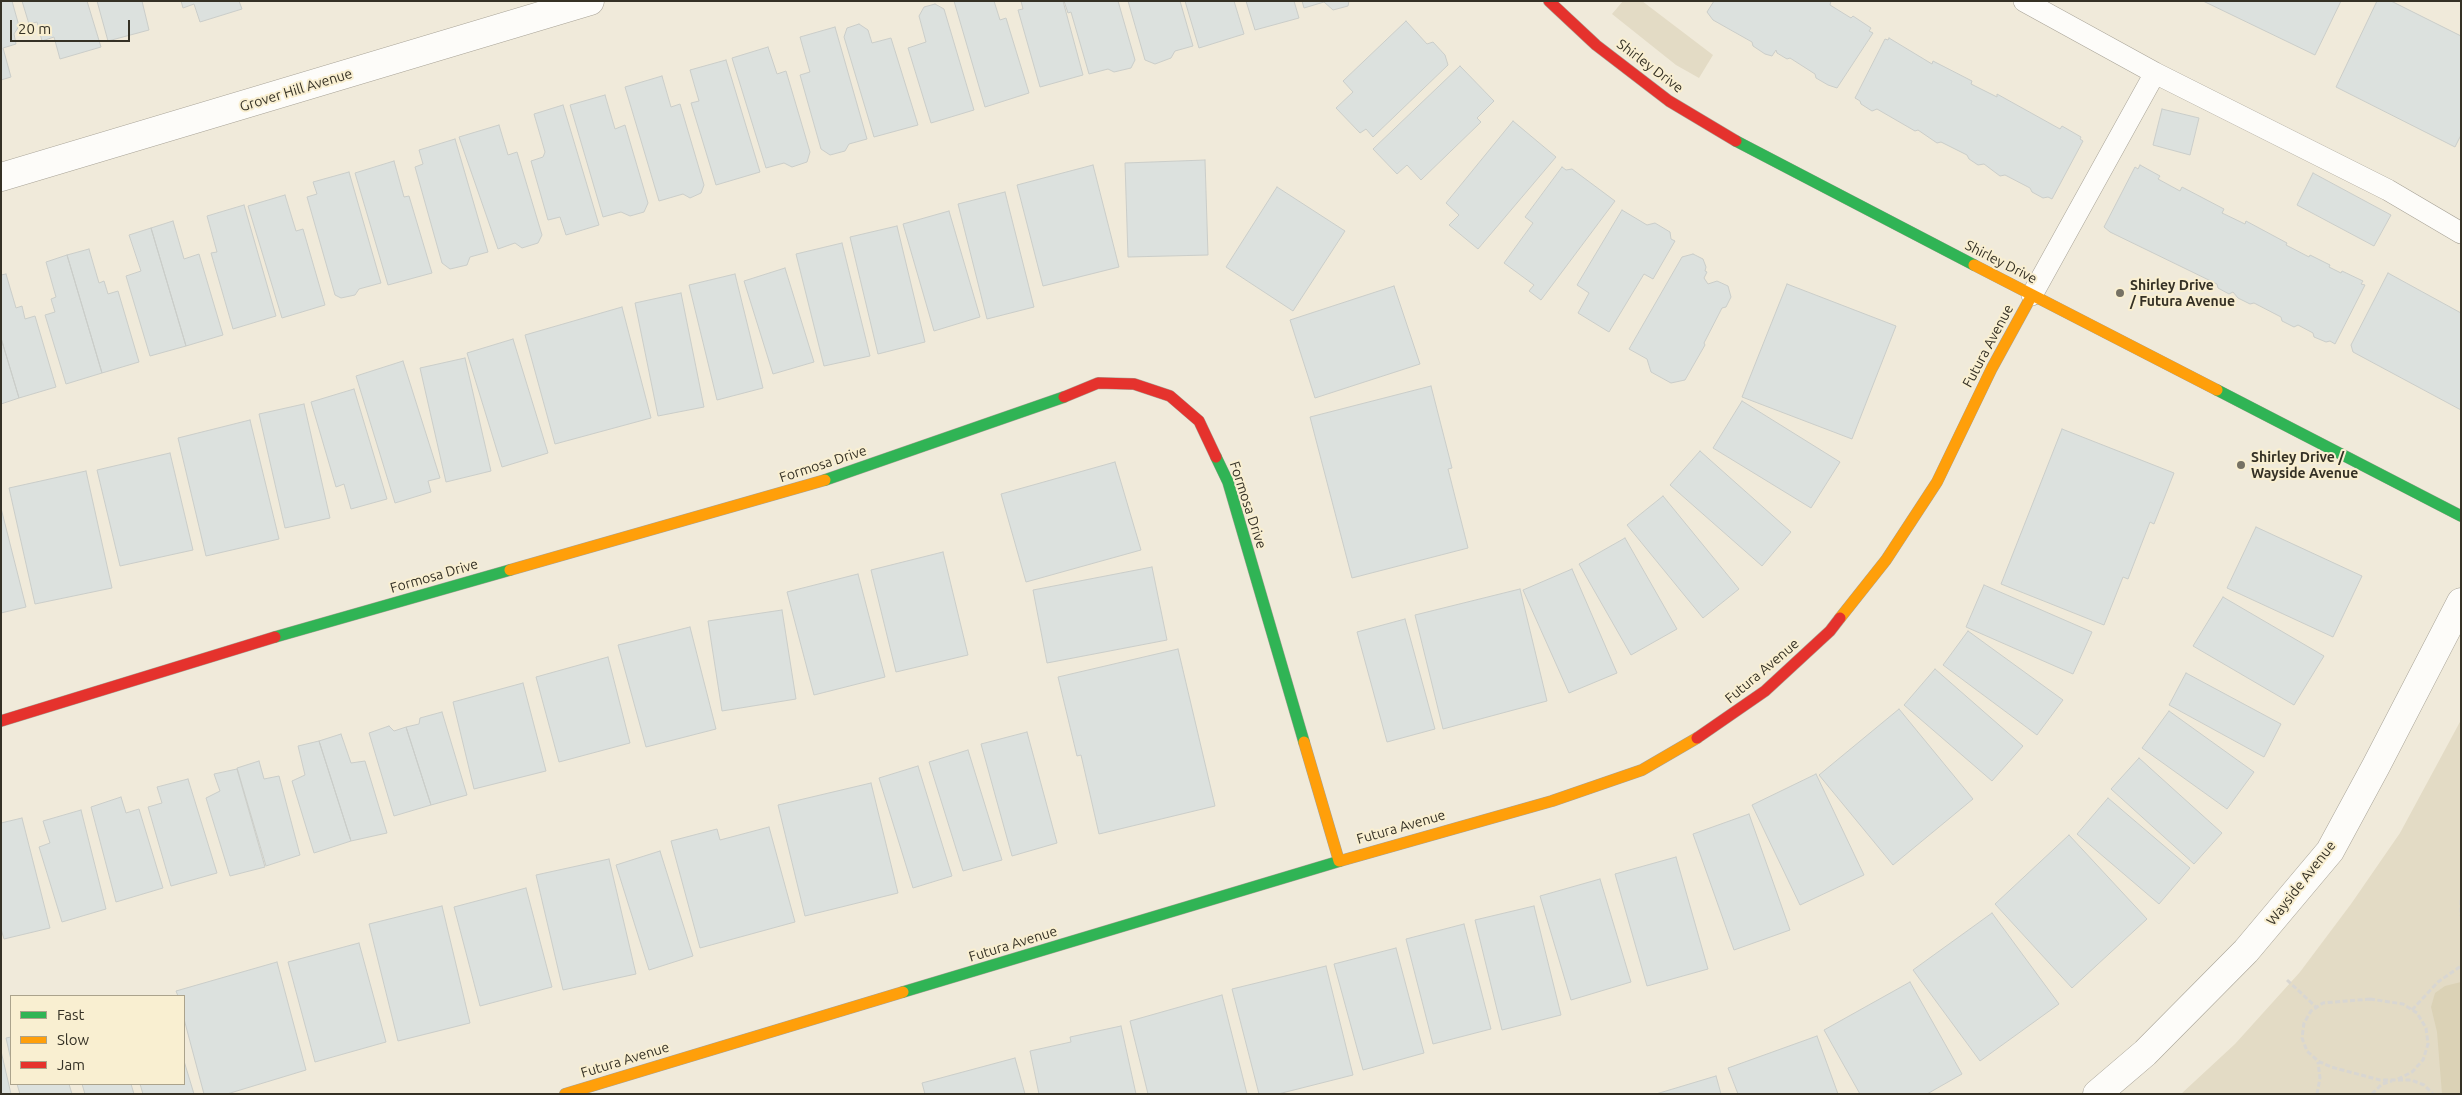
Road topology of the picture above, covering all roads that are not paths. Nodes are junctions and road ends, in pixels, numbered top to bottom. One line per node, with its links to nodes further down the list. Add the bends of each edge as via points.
1 (590, 1): 5 (street, Grover Hill Avenue)
2 (1549, 1): 7 (street, Shirley Drive, via 1596,45 1669,101 1750,149)
3 (2024, 1): 4 (lane)
4 (2155, 73): 6 (lane, via 2388,190); 7 (lane)
5 (1, 177)
6 (2461, 233)
7 (2032, 294): 8 (street, Shirley Drive); 11 (street, Futura Avenue, via 1937,482 1886,560 1830,631 1765,691 1710,731 1642,770 1552,801)
8 (2461, 516)
9 (2461, 602): 13 (street, Wayside Avenue, via 2330,850 2246,951 2145,1053)
10 (1, 721): 11 (street, Formosa Drive, via 235,648 808,486 1044,406 1098,383 1134,384 1170,396 1199,421 1228,482)
11 (1339, 860): 12 (street, Futura Avenue)
12 (565, 1094)
13 (2097, 1094)

